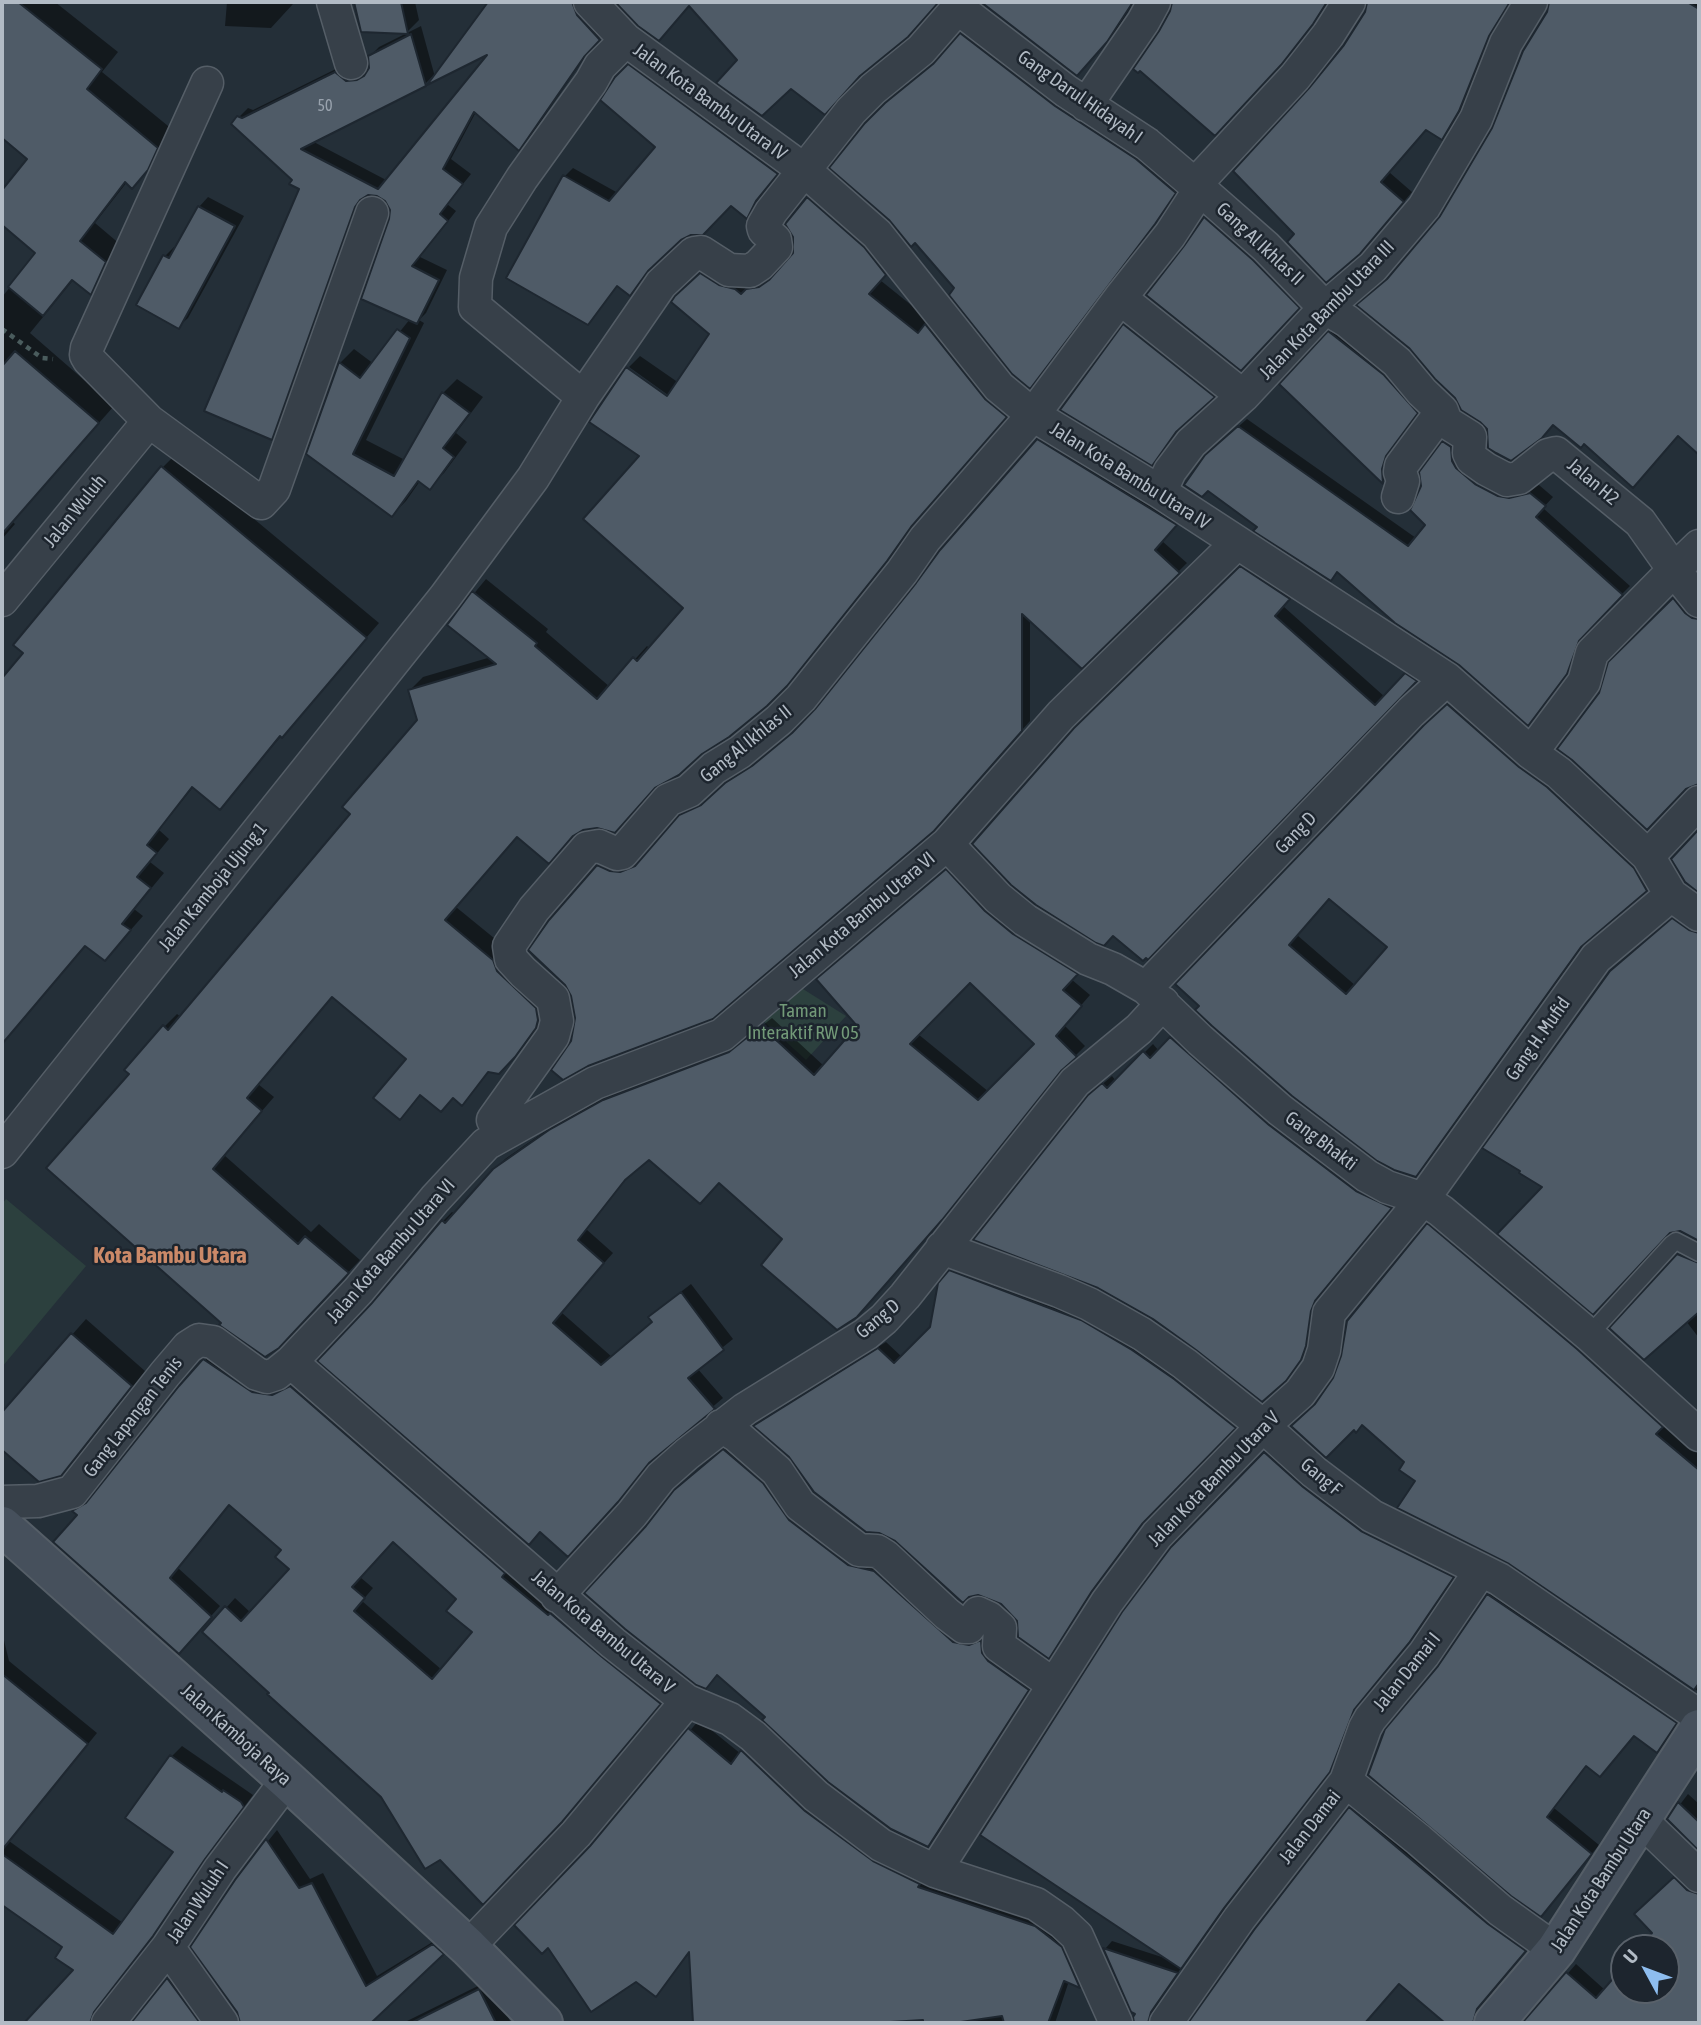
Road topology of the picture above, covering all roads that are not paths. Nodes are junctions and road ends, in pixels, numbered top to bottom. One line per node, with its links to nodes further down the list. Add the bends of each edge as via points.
1 (332, 2): 8 (street)
2 (590, 2): 7 (street, Jalan Kota Bambu Utara IV)
3 (1154, 2): 10 (street)
4 (1349, 2): 12 (street, via 1295,76 1204,175)
5 (1531, 2): 15 (street, Jalan Kota Bambu Utara III, via 1506,43 1476,119 1424,207 1373,267)
6 (961, 5): 10 (street, Gang Darul Hidayah I); 11 (street, via 921,50 851,111)
7 (626, 40): 11 (street, Jalan Kota Bambu Utara IV); 17 (street, via 600,65 491,227 476,278 475,307)
8 (351, 63)
9 (207, 83): 20 (street, via 86,348 89,360)
10 (1086, 105): 12 (street, Gang Darul Hidayah I, via 1147,144)
11 (804, 170): 17 (street, Jalan Kamboja Ujung 1, via 765,220 764,230 776,247 759,265 750,271 729,270 694,253 661,284); 19 (street, Jalan Kota Bambu Utara IV, via 877,234 999,387)
12 (1200, 189): 14 (street, Gang Al Ikhlas II); 15 (street, Gang Al Ikhlas II)
13 (372, 213): 20 (street, via 274,489 261,503)
14 (1119, 298): 16 (street); 19 (street, Gang Al Ikhlas II)
15 (1325, 308): 16 (street, Jalan Kota Bambu Utara III); 18 (street, Jalan H2, via 1397,362)
16 (1243, 396): 21 (street, Jalan Kota Bambu Utara III, via 1191,443)
17 (583, 397): 37 (street, Jalan Kamboja Ujung 1, via 533,478 424,623)
18 (1442, 411): 22 (street, via 1401,466); 25 (street, Jalan H2, via 1447,422 1470,437 1472,458 1507,480 1519,478 1552,452 1567,460 1640,523)
19 (1033, 415): 21 (street, Jalan Kota Bambu Utara IV); 36 (street, Gang Al Ikhlas II, via 925,539 779,720 689,791 668,800 622,853 600,846 587,848 534,909 509,946 511,959 554,999 557,1021 553,1036)
20 (149, 421): 26 (street, Jalan Wuluh)
21 (1160, 492): 23 (street, Jalan Kota Bambu Utara IV)
22 (1398, 497)
23 (1236, 544): 28 (street, Jalan Kota Bambu Utara IV); 31 (street, Jalan Kota Bambu Utara VI, via 1062,715)
24 (1699, 546): 25 (street)
25 (1674, 570): 27 (street); 29 (street, via 1592,653 1584,682)
26 (2, 600)
27 (1699, 601)
28 (1447, 679): 29 (street, Jalan Kota Bambu Utara IV); 35 (street, Gang D, via 1402,722)
29 (1531, 753): 32 (street, Jalan Kota Bambu Utara IV)
30 (1699, 802): 32 (street)
31 (947, 844): 35 (street, Gang Bhakti, via 1025,920); 42 (street, Jalan Kota Bambu Utara VI, via 722,1035 595,1083 485,1144)
32 (1648, 856): 33 (street, Jalan Kota Bambu Utara IV)
33 (1671, 895): 34 (street, Jalan Kota Bambu Utara IV); 38 (street, Gang H. Mufid, via 1596,958)
34 (1699, 915)
35 (1154, 995): 38 (street, Gang Bhakti, via 1280,1111 1367,1176); 39 (street, Gang D, via 1139,1029 1075,1082)
36 (493, 1120)
37 (2, 1152)
38 (1423, 1199): 41 (street, Gang Bhakti); 44 (street, Jalan Kota Bambu Utara V, via 1329,1313 1324,1350 1311,1379)
39 (942, 1248): 43 (street, Gang D, via 875,1326); 44 (street, Gang F, via 1089,1304 1185,1364)
40 (1699, 1253): 41 (lane, via 1676,1241)
41 (1589, 1335): 45 (street, Gang Bhakti)
42 (291, 1362): 46 (street, Gang Lapangan Tenis, via 267,1377 213,1342 199,1340 165,1374 72,1492 38,1501); 49 (street, Jalan Kota Bambu Utara V)
43 (721, 1426): 49 (street, Gang D, via 662,1477); 50 (street, via 777,1471 800,1505 859,1550 885,1556 964,1627 969,1627 978,1613 989,1618 1000,1628 999,1646)
44 (1263, 1426): 48 (street, Gang F, via 1371,1516); 50 (street, Jalan Kota Bambu Utara V, via 1157,1535)
45 (1699, 1435)
46 (2, 1502)
47 (2, 1526): 54 (street, Jalan Kamboja Raya)
48 (1481, 1570): 52 (street, Gang F); 55 (street, Jalan Damai I, via 1424,1654 1370,1718)
49 (557, 1596): 51 (street, Jalan Kota Bambu Utara V)
50 (1054, 1685): 57 (street, Jalan Kota Bambu Utara V)
51 (687, 1701): 57 (street, Jalan Kota Bambu Utara V, via 730,1719 769,1749 816,1796 881,1844); 60 (street, via 576,1834)
52 (1699, 1716)
53 (1699, 1729): 56 (street, Jalan Kota Bambu Utara)
54 (287, 1780): 59 (street, Jalan Wuluh I); 60 (street, Jalan Kamboja Raya)
55 (1346, 1782): 61 (street, Jalan Damai, via 1500,1910); 66 (street, Jalan Damai, via 1238,1919)
56 (1640, 1819): 58 (street); 61 (street, Jalan Kota Bambu Utara)
57 (935, 1871): 65 (street, Jalan Kota Bambu Utara V, via 1036,1903 1062,1922 1077,1936)
58 (1699, 1876)
59 (168, 1947): 62 (street, Jalan Wuluh I); 63 (street)
60 (468, 1947): 64 (street, Jalan Kamboja Raya)
61 (1556, 1950): 67 (street, Jalan Kota Bambu Utara)
62 (108, 2023)
63 (222, 2023)
64 (543, 2023)
65 (1115, 2023)
66 (1166, 2023)
67 (1494, 2023)

